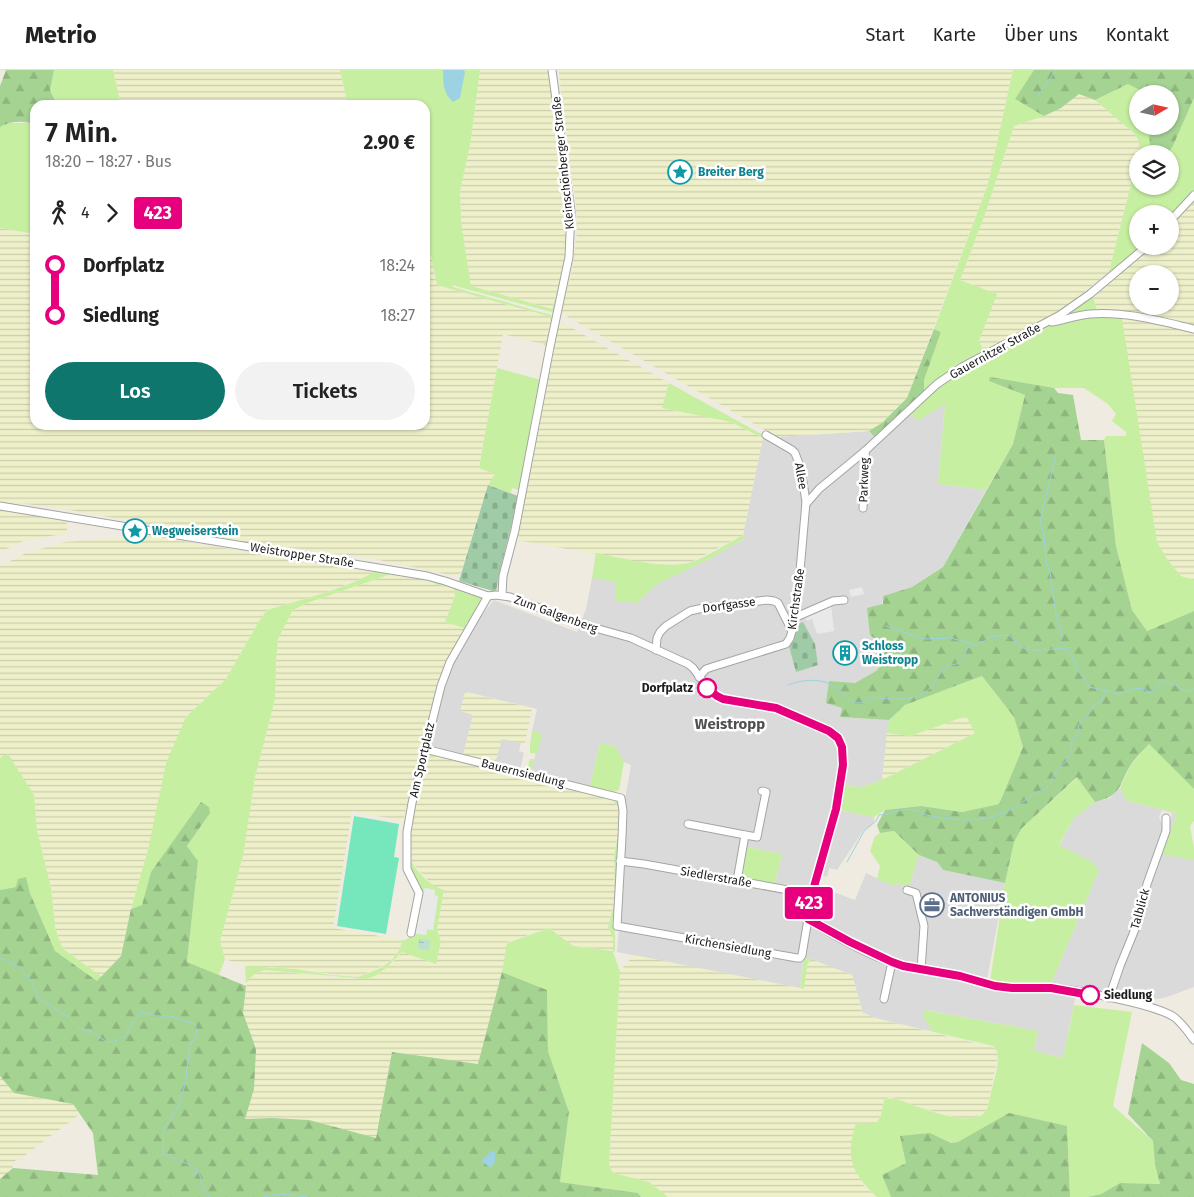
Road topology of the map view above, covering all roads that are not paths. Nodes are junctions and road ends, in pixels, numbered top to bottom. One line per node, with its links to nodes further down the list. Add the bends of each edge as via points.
1 (552, 70): 13 (street, Kleinschönberger Straße, via 571,222 568,269 503,576)
2 (1194, 196): 3 (street)
3 (1179, 212)
4 (1136, 255): 5 (street, Gauernitzer Straße, via 1090,294)
5 (1047, 323): 6 (street, via 1089,314 1114,314); 8 (street, Gauernitzer Straße, via 962,367 937,384)
6 (1194, 329)
7 (766, 434): 9 (street, Allee, via 795,454 801,469)
8 (865, 451): 9 (street, Gauernitzer Straße); 11 (street, Parkweg)
9 (806, 504): 16 (street, Kirchstraße)
10 (0, 506): 12 (street, Weistropper Straße)
11 (863, 508)
12 (427, 576): 14 (street, Zum Galgenberg)
13 (502, 595): 14 (street, Zum Galgenberg); 19 (street, Zum Galgenberg)
14 (488, 596): 22 (street, Am Sportplatz, via 450,662)
15 (844, 600): 16 (street, via 833,601)
16 (796, 617): 17 (street, Kirchstraße)
17 (792, 631): 18 (street, Dorfgasse, via 778,603 767,600 699,608 666,626); 21 (street, Kirchstraße, via 786,644 706,669)
18 (657, 638): 19 (street, Dorfgasse); 20 (street)
19 (646, 645): 20 (street, Zum Galgenberg)
20 (656, 650): 21 (street, Zum Galgenberg, via 683,661)
21 (699, 677): 30 (street, via 711,692 723,699 776,708 838,738 843,756 838,800)
22 (425, 749): 27 (street, Bauernsiedlung, via 621,798); 32 (street, Am Sportplatz, via 406,844 407,869 419,893)
23 (762, 791): 26 (street, via 766,792 757,837)
24 (1166, 818): 35 (street, Talblick, via 1166,830 1147,884 1140,917)
25 (688, 824): 26 (street)
26 (745, 836): 28 (street)
27 (620, 861): 28 (street, Siedlerstraße); 31 (street, Kirchensiedlung, via 617,926 800,958)
28 (737, 881): 30 (street, Siedlerstraße)
29 (907, 890): 34 (street, via 916,894 923,922)
30 (811, 896): 31 (street)
31 (808, 919): 33 (street)
32 (411, 933)
33 (892, 962): 34 (street); 36 (street)
34 (921, 970): 35 (street, via 995,986 1051,988)
35 (1109, 998): 37 (street, via 1169,1014)
36 (884, 999)
37 (1194, 1040)

